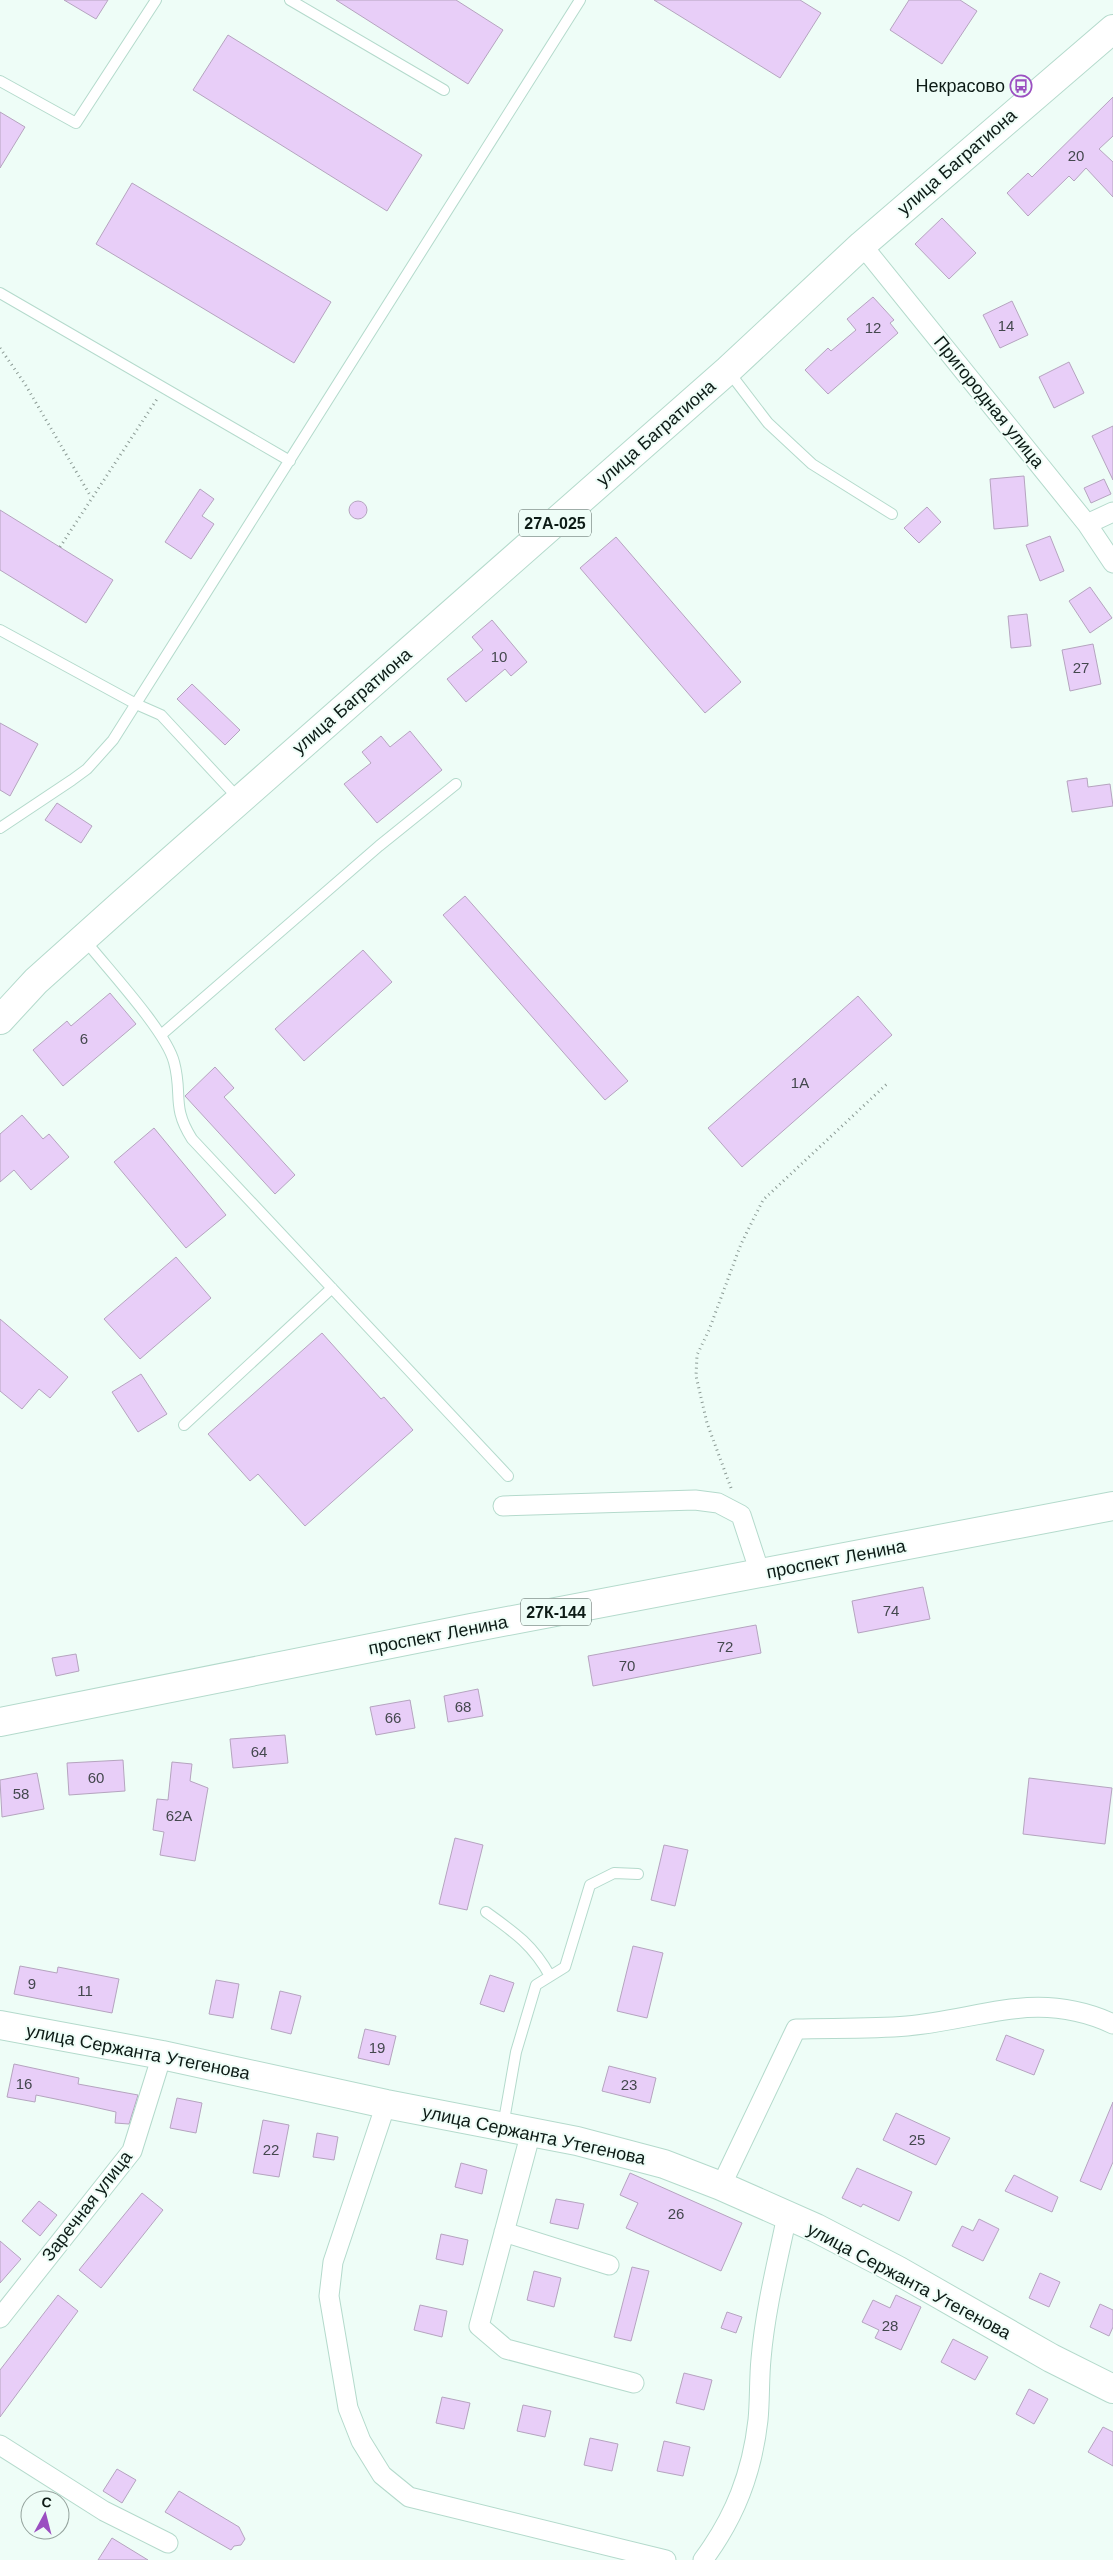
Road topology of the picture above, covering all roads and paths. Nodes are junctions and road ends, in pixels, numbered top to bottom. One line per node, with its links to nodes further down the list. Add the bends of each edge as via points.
1 (156, 0): 5 (lane, via 76,123)
2 (290, 0): 6 (lane)
3 (580, 0): 12 (lane)
4 (1113, 29): 7 (main road, улица Багратиона / 27А-025)
5 (0, 81)
6 (444, 90)
7 (862, 245): 10 (main road, улица Багратиона / 27А-025); 16 (street, Пригородная улица)
8 (0, 293): 11 (lane)
9 (0, 348): 13 (path)
10 (728, 370): 15 (lane, via 768,423 812,464); 22 (main road, улица Багратиона / 27А-025)
11 (164, 388): 12 (lane); 13 (path)
12 (290, 461): 20 (lane)
13 (92, 497): 17 (path)
14 (1113, 512): 16 (street)
15 (892, 514)
16 (1088, 524): 18 (street, Пригородная улица)
17 (60, 547)
18 (1113, 563)
19 (0, 630): 20 (lane)
20 (136, 704): 22 (lane, via 161,715); 23 (lane, via 113,740 87,769 55,794)
21 (456, 784): 26 (lane, via 379,846)
22 (240, 800): 24 (main road, улица Багратиона / 27А-025)
23 (0, 828)
24 (84, 938): 25 (main road, улица Багратиона / 27А-025, via 36,981); 26 (lane)
25 (0, 1020)
26 (161, 1035): 28 (lane, via 174,1062 181,1122 192,1139)
27 (889, 1082): 33 (path, via 763,1200 741,1244 697,1355 696,1376 707,1423)
28 (332, 1288): 29 (lane); 30 (lane)
29 (184, 1425)
30 (508, 1476)
31 (503, 1506): 33 (street, via 694,1500 718,1503)
32 (1113, 1506): 34 (main road, проспект Ленина / 27К-144)
33 (741, 1515): 34 (street)
34 (760, 1573): 35 (main road, проспект Ленина / 27К-144)
35 (0, 1722)
36 (638, 1874): 38 (lane, via 614,1874 590,1885 565,1967)
37 (486, 1912): 38 (lane, via 525,1940)
38 (550, 1976): 43 (lane, via 536,1985 516,2052)
39 (0, 2024): 41 (main road, улица Сержанта Утегенова)
40 (1113, 2024): 45 (street, via 1069,2010 1036,2006 908,2026 796,2029)
41 (162, 2055): 42 (main road, улица Сержанта Утегенова); 49 (street, Заречная улица, via 132,2151)
42 (386, 2104): 43 (main road, улица Сержанта Утегенова); 54 (street, via 334,2262 329,2296 348,2408 360,2441 382,2475 409,2497)
43 (503, 2126): 44 (main road, улица Сержанта Утегенова)
44 (531, 2132): 45 (main road, улица Сержанта Утегенова, via 664,2164); 47 (street)
45 (721, 2186): 46 (main road, улица Сержанта Утегенова)
46 (788, 2216): 51 (main road, улица Сержанта Утегенова, via 897,2270 1051,2358); 55 (street, via 773,2279 761,2358 758,2420 750,2472 724,2531)
47 (504, 2232): 48 (street); 50 (street, via 479,2326 506,2349)
48 (609, 2265)
49 (0, 2318)
50 (634, 2383)
51 (1113, 2389)
52 (0, 2444): 53 (street, via 104,2511)
53 (168, 2543)
54 (666, 2560)
55 (703, 2560)

